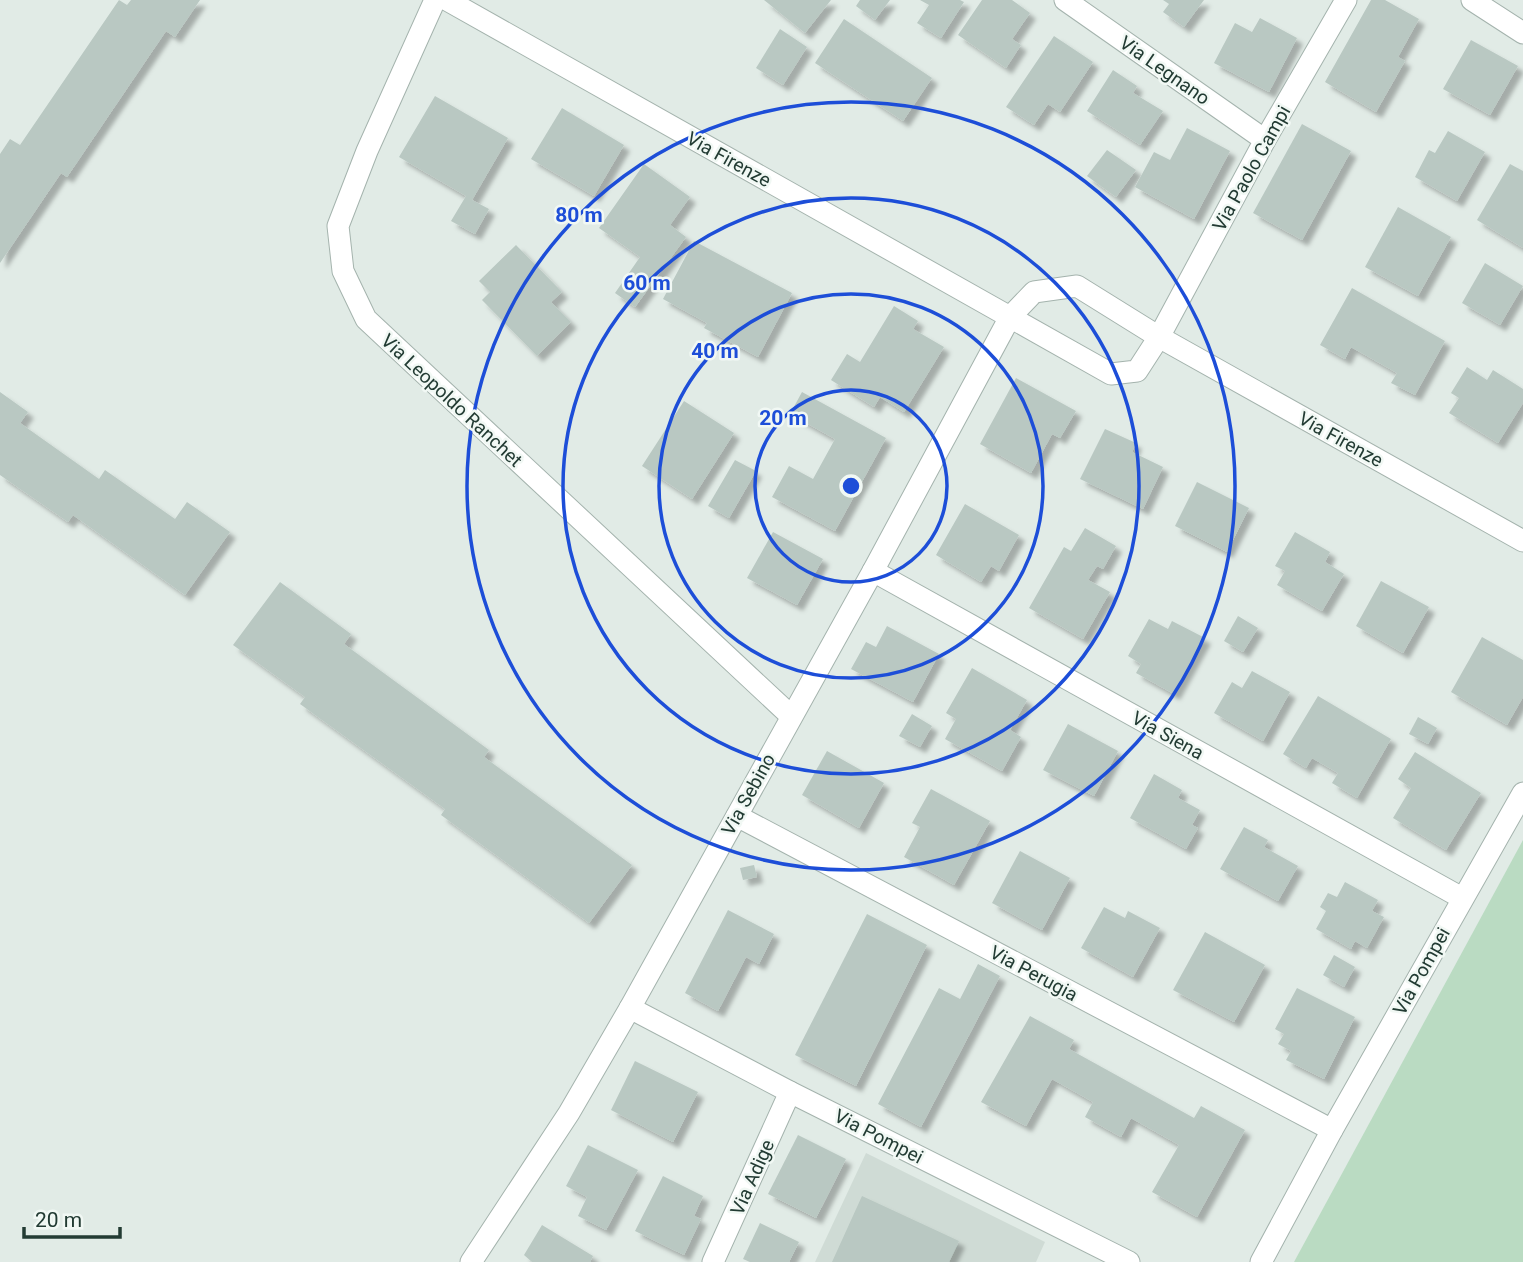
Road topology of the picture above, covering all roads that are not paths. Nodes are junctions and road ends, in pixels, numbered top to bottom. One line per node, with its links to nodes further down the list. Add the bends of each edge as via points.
1 (435, 0): 12 (street, Via Leopoldo Ranchet, via 338,226 343,271 366,319)
2 (447, 0): 8 (street, Via Firenze)
3 (1065, 0): 7 (street, Via Legnano)
4 (1346, 0): 7 (street, Via Paolo Campi)
5 (1472, 0): 6 (street)
6 (1523, 33)
7 (1265, 140): 9 (street, Via Paolo Campi)
8 (1010, 317): 9 (street, Via Firenze, via 1034,292 1077,286); 9 (street, Via Firenze, via 1111,374 1137,371); 11 (street, Via Sebino)
9 (1159, 337): 10 (street, Via Firenze)
10 (1523, 541)
11 (873, 571): 12 (street, Via Sebino); 15 (street, Via Siena)
12 (791, 716): 14 (street, Via Sebino)
13 (1523, 793): 15 (street, Via Pompei)
14 (737, 816): 16 (street, Via Sebino); 18 (street, Via Perugia)
15 (1462, 898): 18 (street, Via Pompei)
16 (630, 1008): 17 (street, Via Pompei); 19 (street, Via Sebino, via 569,1113)
17 (790, 1092): 20 (street, Via Adige); 21 (street, Via Pompei)
18 (1332, 1130): 22 (street, Via Pompei)
19 (471, 1262)
20 (713, 1262)
21 (1129, 1262)
22 (1261, 1262)

